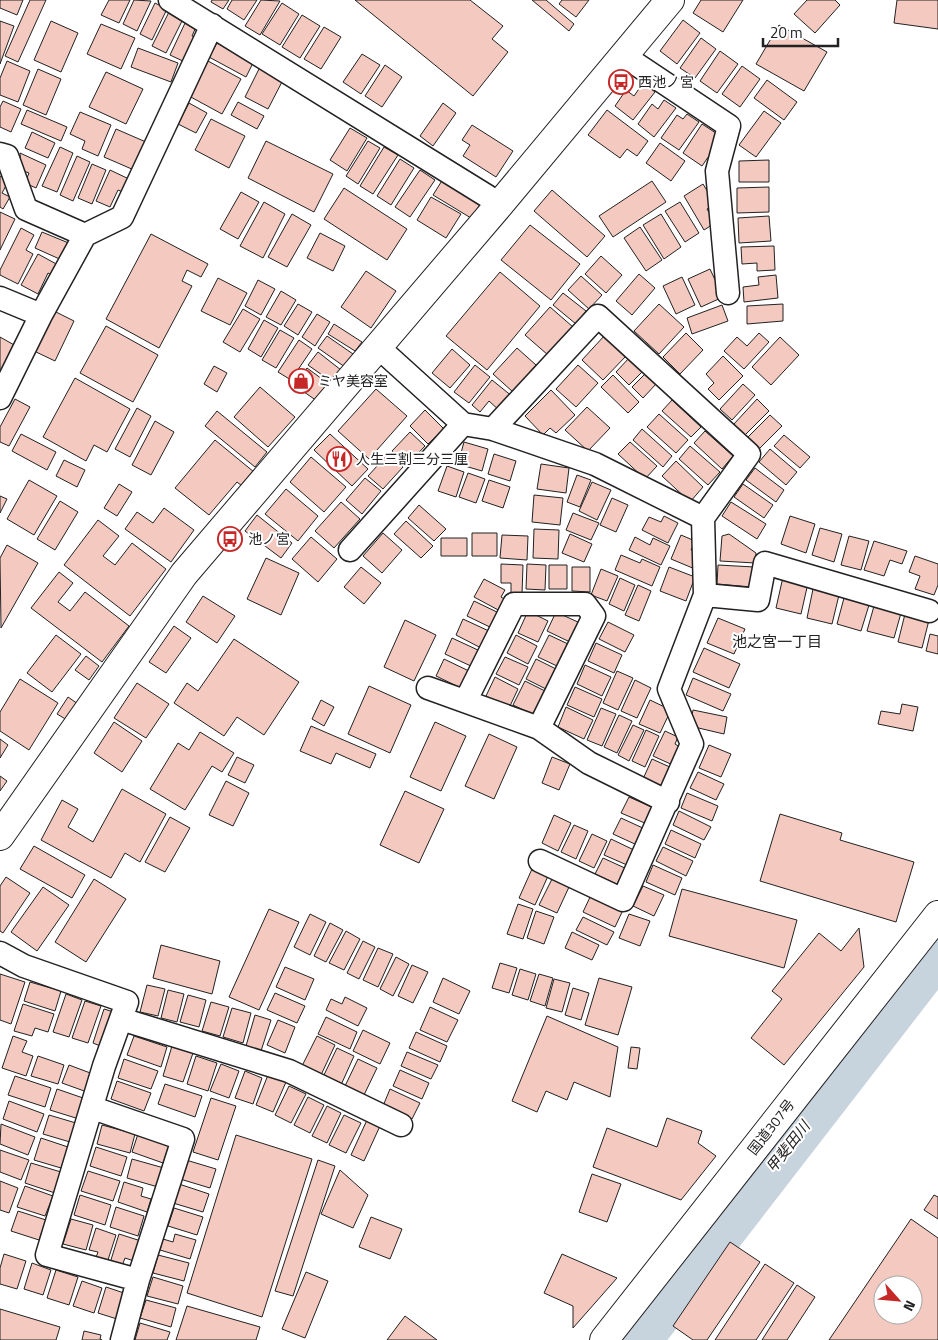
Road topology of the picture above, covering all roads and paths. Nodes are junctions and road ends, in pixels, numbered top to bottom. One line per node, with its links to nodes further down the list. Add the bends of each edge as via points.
1 (170, 0): 3 (street)
2 (670, 0): 4 (main road)
3 (212, 25): 6 (street); 7 (street, via 122,217)
4 (624, 56): 6 (main road); 8 (street, via 728,126 717,170)
5 (0, 154): 7 (street, via 7,156 26,209)
6 (500, 204): 11 (main road)
7 (85, 235): 10 (street)
8 (728, 293)
9 (0, 298): 10 (street)
10 (41, 315): 12 (street)
11 (378, 347): 13 (street); 23 (main road, via 184,574)
12 (0, 398)
13 (463, 424): 14 (street); 16 (street)
14 (493, 429): 15 (street, via 595,464); 15 (street, via 598,316 749,454)
15 (703, 518): 17 (street)
16 (350, 550)
17 (705, 595): 18 (street, via 758,600 765,563); 22 (street, via 669,689 692,744)
18 (929, 611)
19 (428, 688): 20 (street)
20 (466, 700): 21 (street); 21 (street, via 514,604 585,604 594,616)
21 (539, 728): 22 (street, via 589,763)
22 (668, 802): 24 (street, via 623,900)
23 (0, 836)
24 (540, 861)
25 (938, 915): 32 (main road, 国道307号)
26 (0, 953): 27 (street, via 24,966 127,1002)
27 (121, 1019): 28 (street); 29 (street, via 289,1071)
28 (92, 1108): 30 (street, via 183,1139); 30 (street, via 47,1255)
29 (401, 1125)
30 (138, 1280): 31 (street)
31 (122, 1340)
32 (604, 1340)

